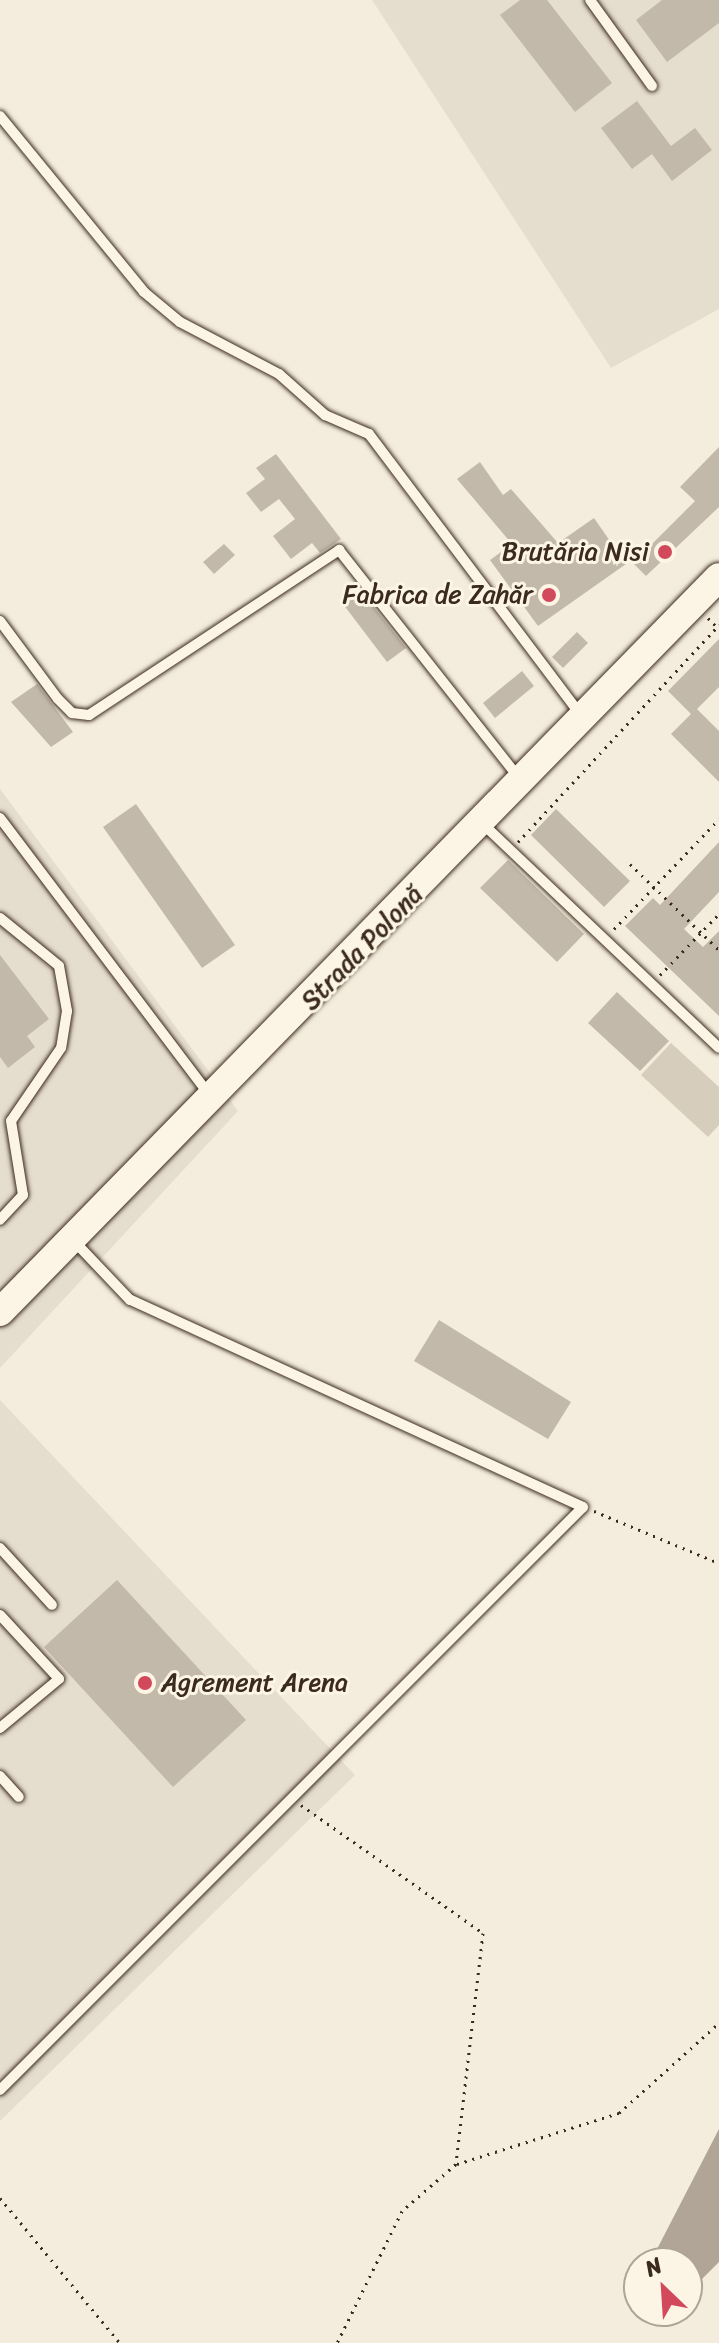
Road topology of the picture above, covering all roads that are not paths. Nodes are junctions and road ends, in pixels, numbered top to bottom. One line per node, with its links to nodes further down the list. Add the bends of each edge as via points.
1 (590, 0): 2 (lane)
2 (652, 86)
3 (0, 116): 6 (lane, via 168,312 279,374 325,415 369,434)
4 (719, 577): 6 (main road, Strada Polonă)
5 (0, 621): 7 (lane, via 58,699 72,713 89,715 339,550)
6 (583, 719): 7 (main road, Strada Polonă)
7 (523, 782): 9 (main road, Strada Polonă)
8 (0, 818): 12 (lane)
9 (483, 824): 11 (lane); 12 (main road, Strada Polonă)
10 (0, 918): 13 (lane, via 59,966 67,1011 61,1048 11,1121 23,1195)
11 (719, 1048)
12 (214, 1100): 14 (main road, Strada Polonă)
13 (0, 1220)
14 (75, 1242): 15 (main road, Strada Polonă); 22 (lane, via 130,1300 583,1507)
15 (0, 1312)
16 (0, 1548): 17 (lane)
17 (52, 1605)
18 (0, 1615): 19 (lane, via 59,1679)
19 (0, 1728)
20 (0, 1776): 21 (lane)
21 (19, 1797)
22 (0, 2090)

